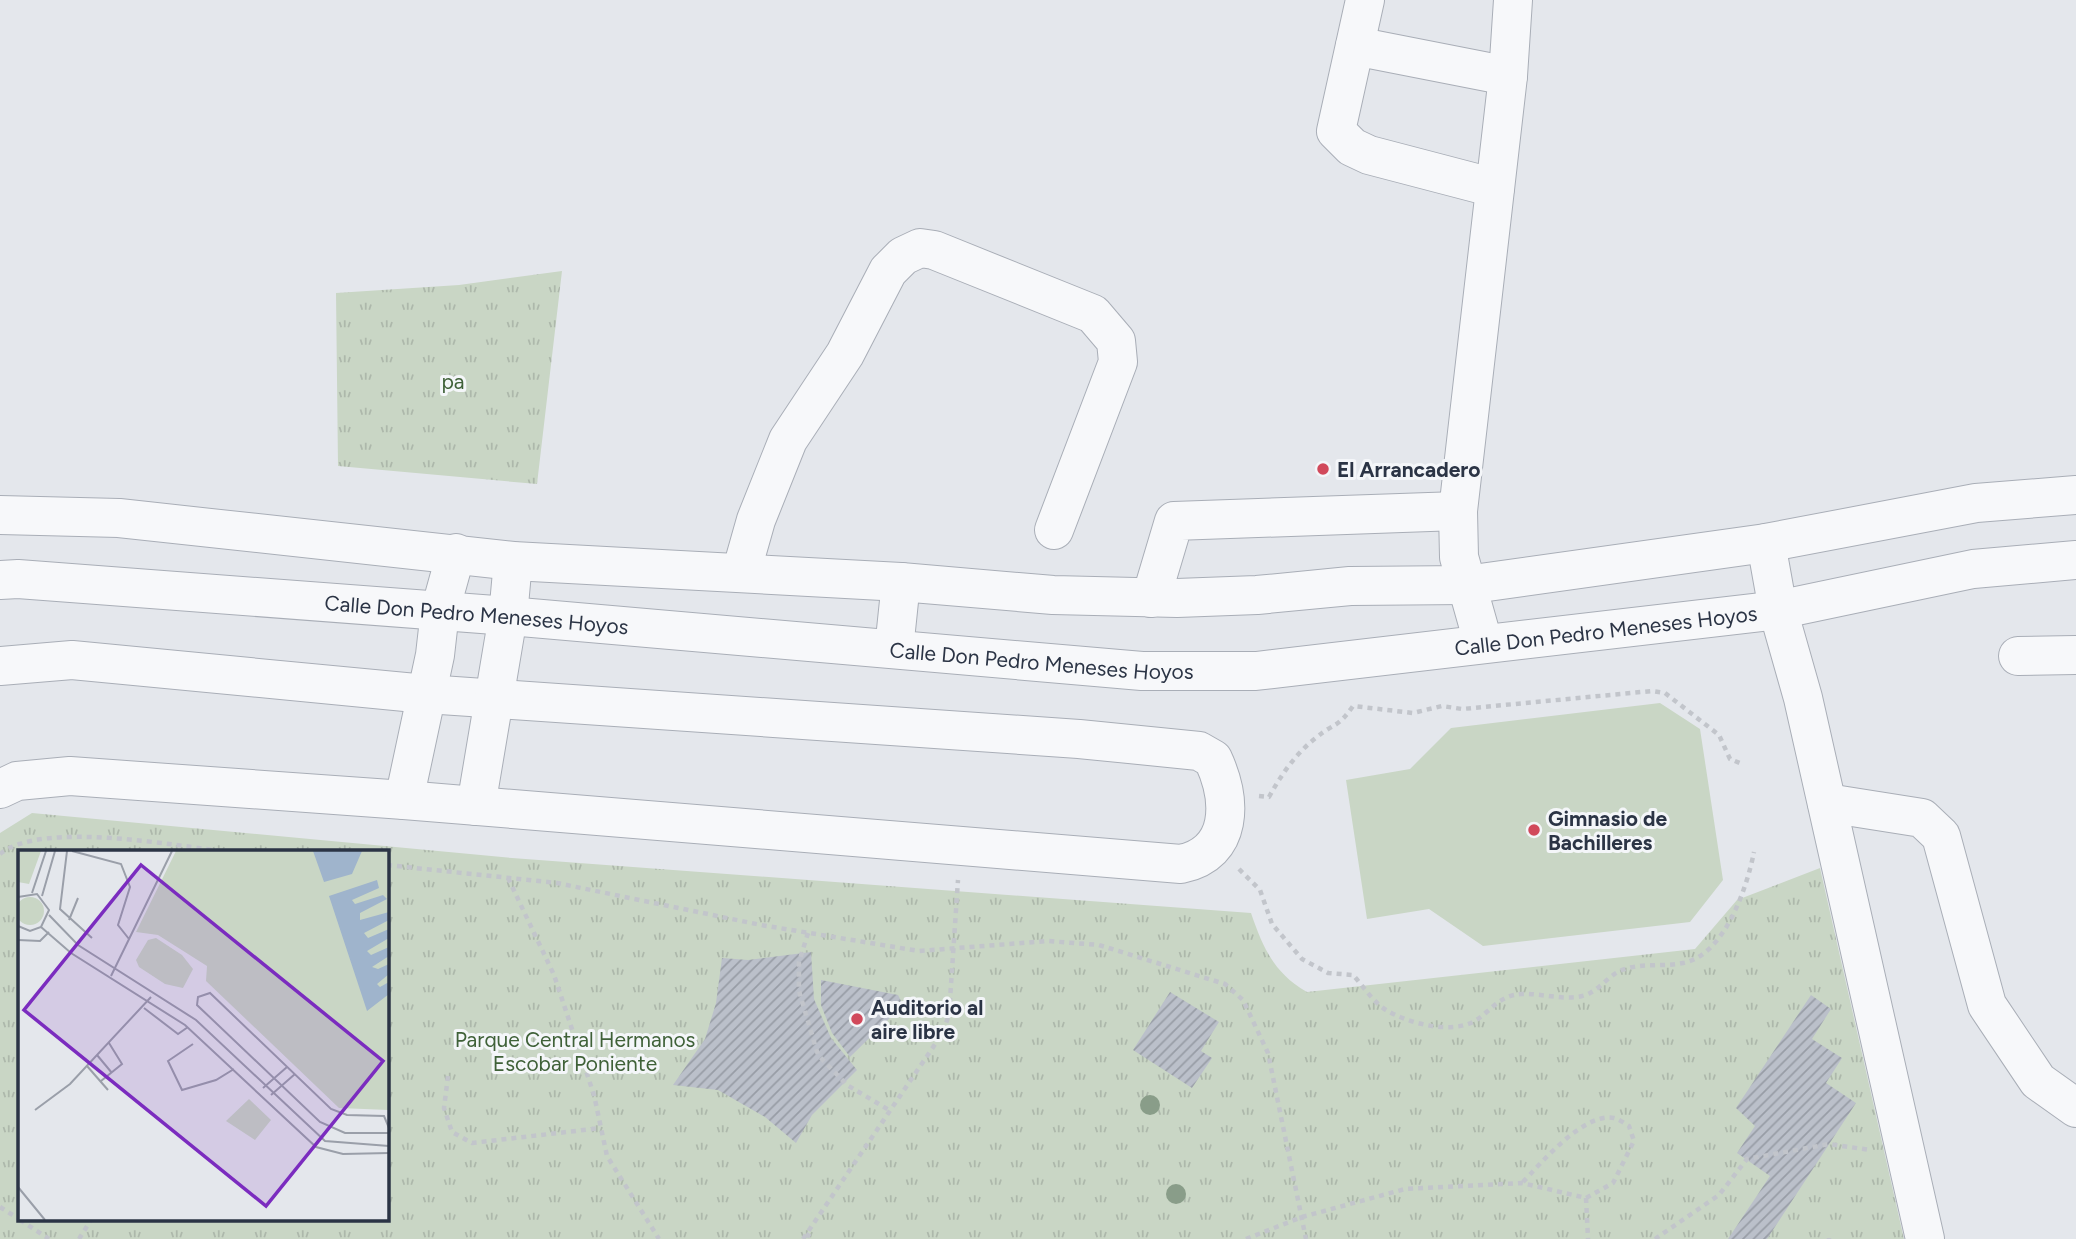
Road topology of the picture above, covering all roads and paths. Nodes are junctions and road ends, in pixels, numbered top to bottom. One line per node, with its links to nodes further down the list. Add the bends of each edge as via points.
1 (1365, 0): 3 (street)
2 (1513, 0): 4 (street)
3 (1355, 46): 4 (street); 5 (street, via 1336,122 1342,139 1369,155)
4 (1508, 76): 5 (street)
5 (1495, 188): 7 (street)
6 (2076, 495): 10 (street, via 1976,503)
7 (1458, 511): 17 (street, via 1459,557); 18 (street, via 1174,521)
8 (0, 515): 11 (street, via 119,518)
9 (1054, 530): 14 (street, via 1118,362 1116,341 1093,314 920,248 888,271 845,354 788,440 756,520)
10 (1766, 543): 17 (street); 19 (street)
11 (456, 553): 13 (street); 20 (street)
12 (2076, 560): 19 (street, Calle Don Pedro Meneses Hoyos, via 1973,569)
13 (513, 561): 14 (street); 21 (street)
14 (741, 573): 16 (street)
15 (0, 580): 20 (street, Calle Don Pedro Meneses Hoyos)
16 (901, 582): 18 (street); 23 (street)
17 (1466, 585): 18 (street, via 1350,586); 22 (street)
18 (1151, 598)
19 (1778, 610): 22 (street, Calle Don Pedro Meneses Hoyos); 33 (street)
20 (440, 611): 21 (street, Calle Don Pedro Meneses Hoyos); 27 (street)
21 (508, 616): 23 (street, Calle Don Pedro Meneses Hoyos); 28 (street)
22 (1483, 642): 23 (street, Calle Don Pedro Meneses Hoyos, via 1348,663 1256,671 1142,671)
23 (894, 649)
24 (2076, 655): 25 (street)
25 (2018, 656)
26 (0, 666): 27 (street, via 72,660)
27 (426, 694): 28 (street); 32 (street)
28 (492, 696): 31 (street, via 1199,751 1213,759); 34 (street)
29 (1742, 764): 31 (path, via 1730,759 1719,735 1665,693 1652,691 1462,709 1442,706 1413,713 1353,706 1339,725 1317,736 1283,771 1269,797)
30 (0, 789): 32 (street, via 17,781 70,776)
31 (1225, 795): 36 (street, via 1224,827)
32 (404, 800): 34 (street)
33 (1827, 803): 45 (street, via 1922,818 1941,836 1987,1004 2038,1082); 48 (street)
34 (476, 806): 35 (street)
35 (960, 844): 36 (street, via 1181,863 1199,860); 43 (path)
36 (1215, 847): 38 (path, via 1260,890 1272,924 1303,959 1328,973 1353,975 1384,1010 1444,1027 1472,1022 1499,999 1520,993 1588,994 1623,969 1686,963 1726,927 1748,879)
37 (207, 850): 39 (path, via 51,836)
38 (1754, 852)
39 (0, 854)
40 (388, 865): 41 (path)
41 (508, 878): 42 (path, via 556,883); 47 (path, via 554,975 594,1095)
42 (808, 933): 43 (path, via 919,951); 46 (path, via 799,962 799,991 818,1055 847,1085)
43 (954, 946): 46 (path, via 949,1014 942,1034); 52 (path, via 1048,940 1099,945 1225,984 1243,1000 1268,1053)
44 (448, 1076): 47 (path, via 444,1108 452,1132 472,1143)
45 (2076, 1108)
46 (889, 1110): 56 (path)
47 (600, 1128): 59 (path, via 607,1156)
48 (1905, 1156): 64 (path, via 1829,1144 1747,1159 1719,1195); 65 (street)
49 (1522, 1183): 50 (path); 50 (path, via 1562,1143 1594,1120 1614,1118 1629,1126 1634,1141 1613,1183); 52 (path, via 1405,1189)
50 (1586, 1198): 63 (path)
51 (0, 1207): 53 (path)
52 (1302, 1217): 61 (path); 62 (path)
53 (18, 1218)
54 (24, 1222): 57 (path)
55 (90, 1222): 58 (path)
56 (805, 1236): 60 (path)
57 (49, 1239)
58 (79, 1239)
59 (659, 1239)
60 (814, 1239)
61 (1246, 1239)
62 (1306, 1239)
63 (1588, 1239)
64 (1655, 1239)
65 (1925, 1239)

